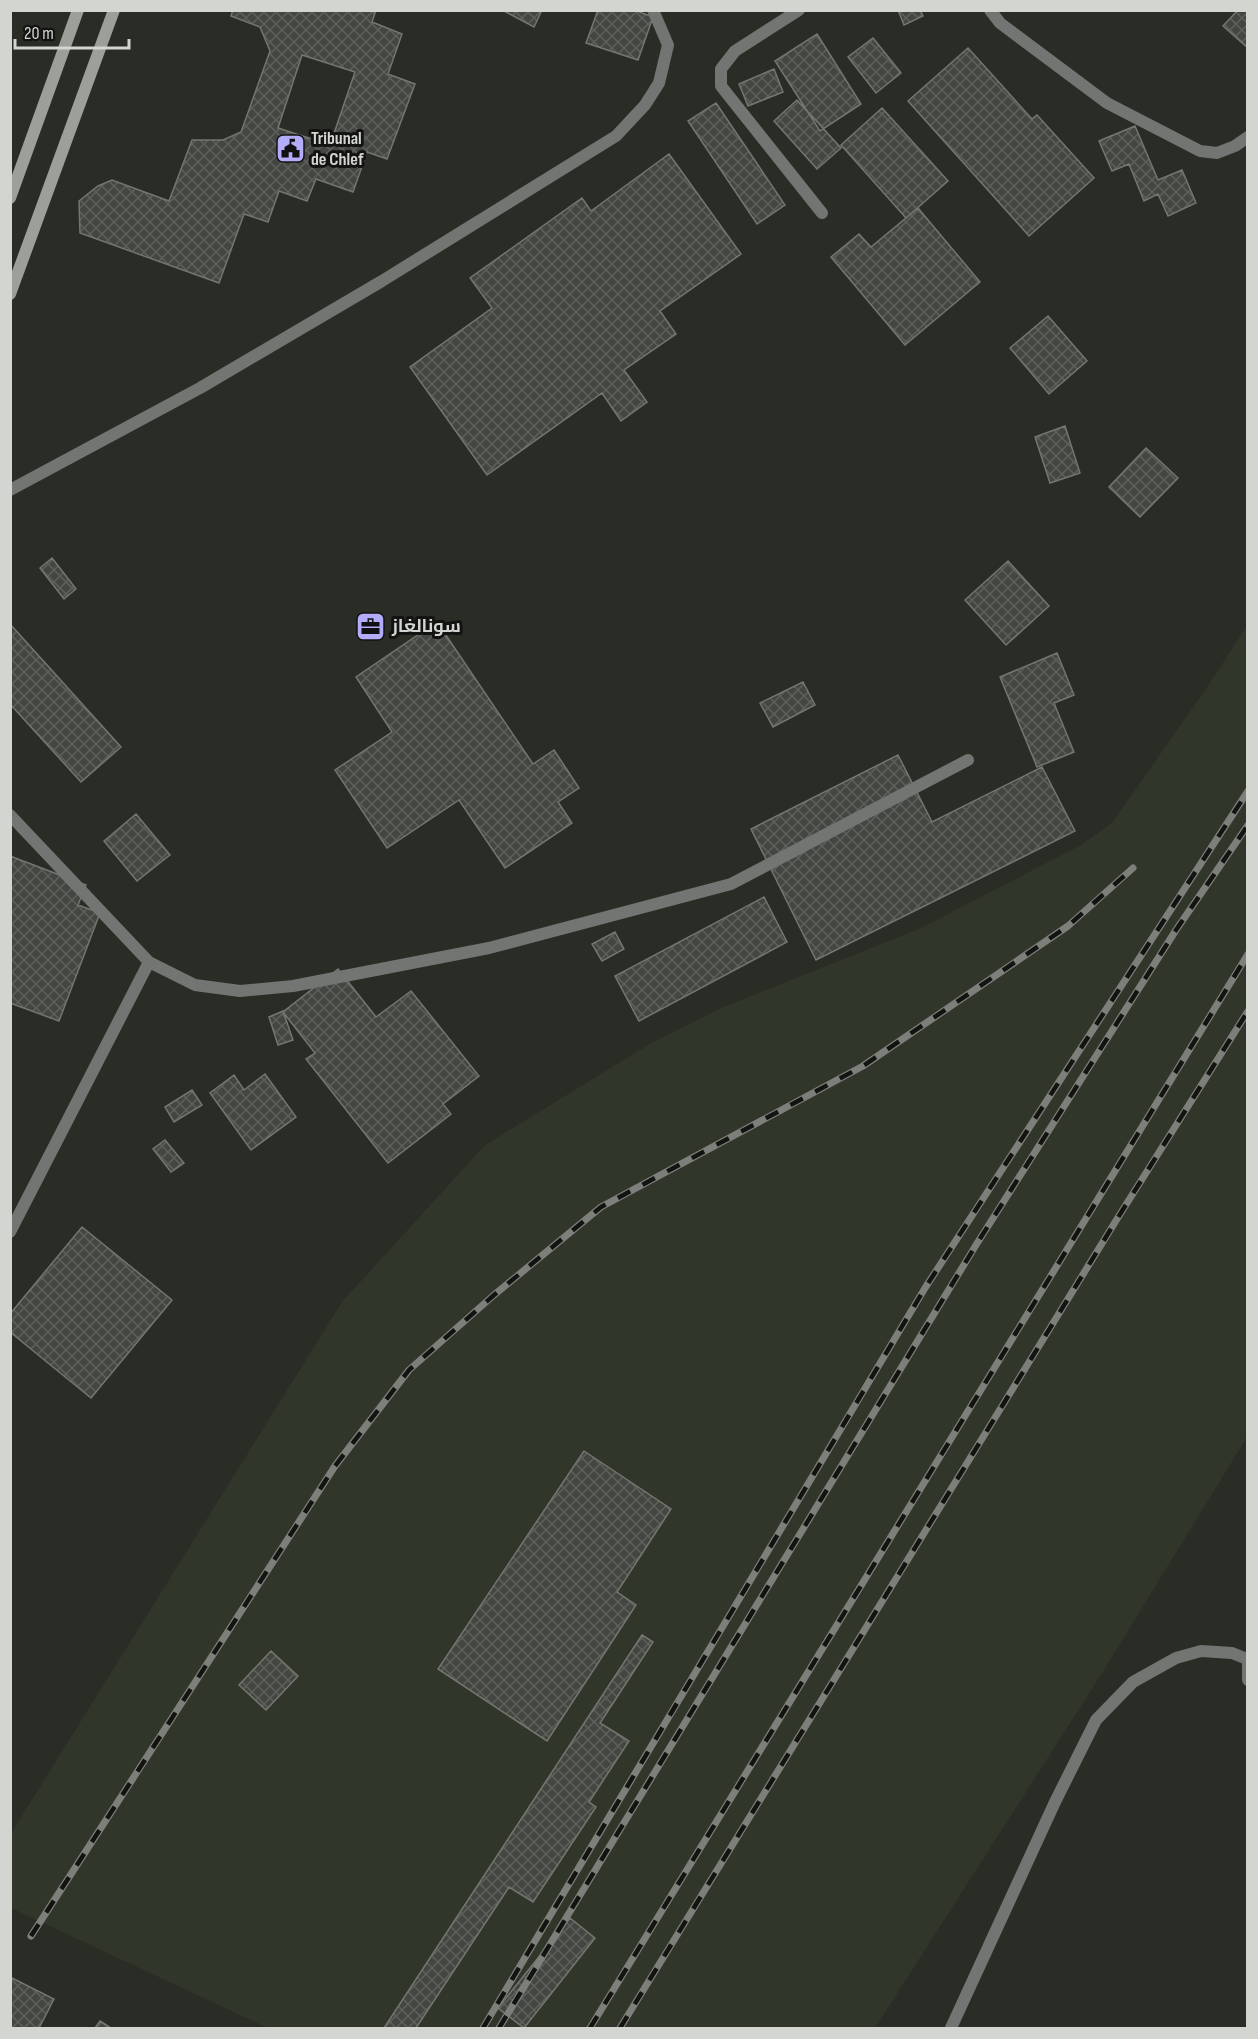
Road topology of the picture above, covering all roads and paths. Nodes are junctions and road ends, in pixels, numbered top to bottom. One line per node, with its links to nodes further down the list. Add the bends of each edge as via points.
1 (78, 10): 7 (main road)
2 (114, 10): 9 (main road)
3 (653, 10): 10 (street, via 668,45 659,83 616,136 210,382)
4 (799, 10): 8 (street, via 735,51 721,69 721,86)
5 (990, 10): 6 (street, via 1000,22 1107,103 1200,151 1217,153)
6 (1248, 137)
7 (10, 198)
8 (822, 213)
9 (10, 294)
10 (10, 490)
11 (968, 760): 13 (street, via 731,884 489,948 292,986 240,991 195,985)
12 (10, 814): 13 (street)
13 (149, 962): 14 (street)
14 (10, 1232)
15 (1247, 1658): 16 (street); 17 (street, via 1201,1651 1176,1658 1133,1682 1096,1720)
16 (1248, 1680)
17 (951, 2028)

